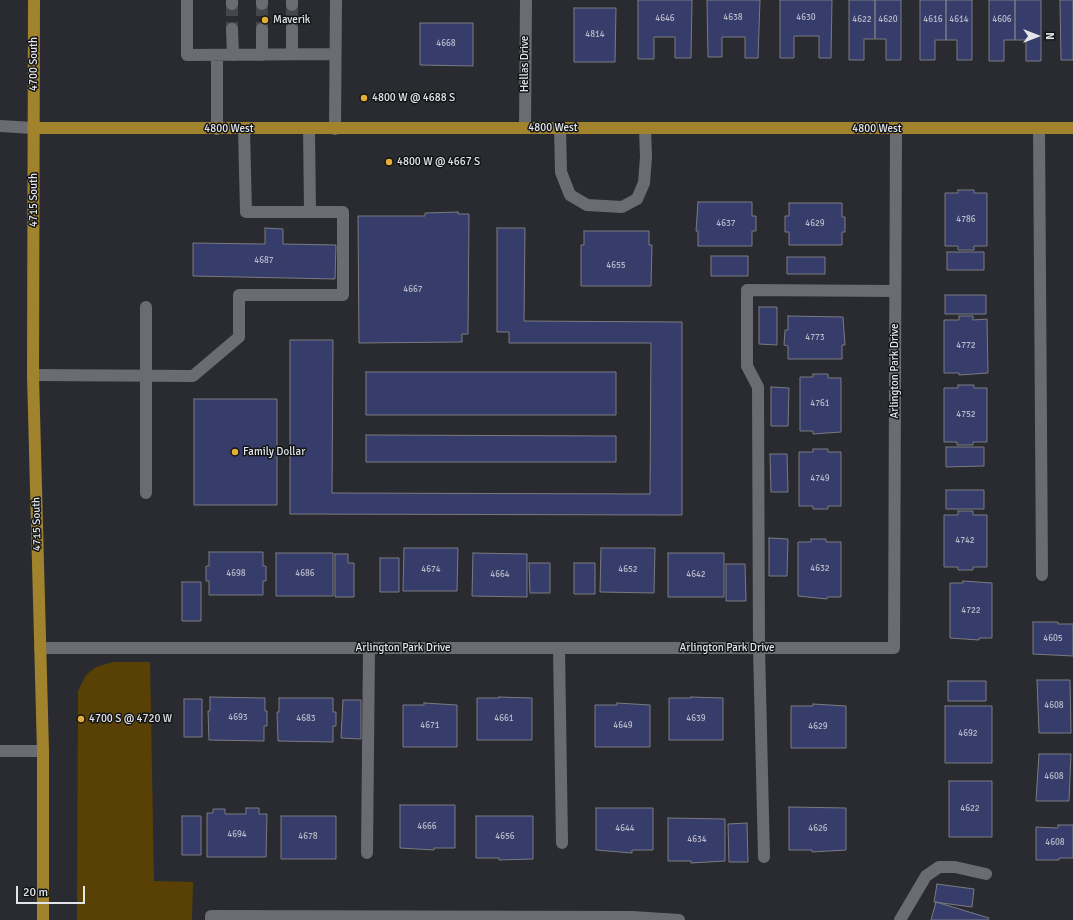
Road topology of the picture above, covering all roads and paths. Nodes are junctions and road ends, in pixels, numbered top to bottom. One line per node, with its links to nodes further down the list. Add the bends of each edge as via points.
1 (34, 0): 14 (main road, 4700 South)
2 (187, 0): 11 (street, via 187,55)
3 (336, 0): 10 (street)
4 (526, 0): 16 (street, Hellas Drive)
5 (232, 30): 12 (street)
6 (262, 30): 8 (street)
7 (292, 30): 9 (street)
8 (262, 54): 9 (street); 12 (street)
9 (292, 54): 10 (street)
10 (335, 54): 15 (street)
11 (217, 55): 12 (street); 21 (street)
12 (233, 55)
13 (0, 126): 14 (street)
14 (33, 128): 21 (main road, 4800 West); 29 (main road, 4715 South)
15 (335, 128): 16 (main road, 4800 West); 23 (main road, 4800 West)
16 (525, 128): 17 (main road, 4800 West)
17 (560, 128): 18 (main road, 4800 West); 18 (street, via 561,172 570,195 587,205 622,207 638,199 644,183)
18 (645, 128): 24 (main road, 4800 West)
19 (1039, 128): 20 (main road, 4800 West); 24 (main road, 4800 West); 31 (street)
20 (1073, 128)
21 (217, 129): 22 (main road, 4800 West)
22 (244, 129): 23 (main road, 4800 West); 25 (street, via 246,212)
23 (309, 129): 25 (street)
24 (896, 129): 26 (street, Arlington Park Drive)
25 (310, 212): 28 (street, via 343,212 343,294 239,294 239,337 193,376)
26 (895, 291): 35 (street, Arlington Park Drive, via 894,648); 35 (street, via 747,290 747,366 758,387)
27 (146, 307): 28 (street)
28 (146, 374): 29 (street); 30 (street)
29 (33, 376): 32 (main road, 4715 South)
30 (146, 493)
31 (1042, 575)
32 (40, 648): 33 (street, Arlington Park Drive); 37 (main road, 4715 South)
33 (369, 648): 34 (street, Arlington Park Drive); 39 (street)
34 (559, 648): 35 (street, Arlington Park Drive); 38 (street)
35 (760, 648): 40 (street)
36 (0, 751): 37 (street)
37 (43, 751): 44 (main road, 4715 South)
38 (562, 843)
39 (367, 853)
40 (764, 857)
41 (986, 874): 46 (street, via 954,867 939,867 926,876)
42 (211, 918): 43 (street)
43 (476, 918): 45 (street, via 632,917)
44 (43, 920)
45 (679, 920)
46 (900, 920)

